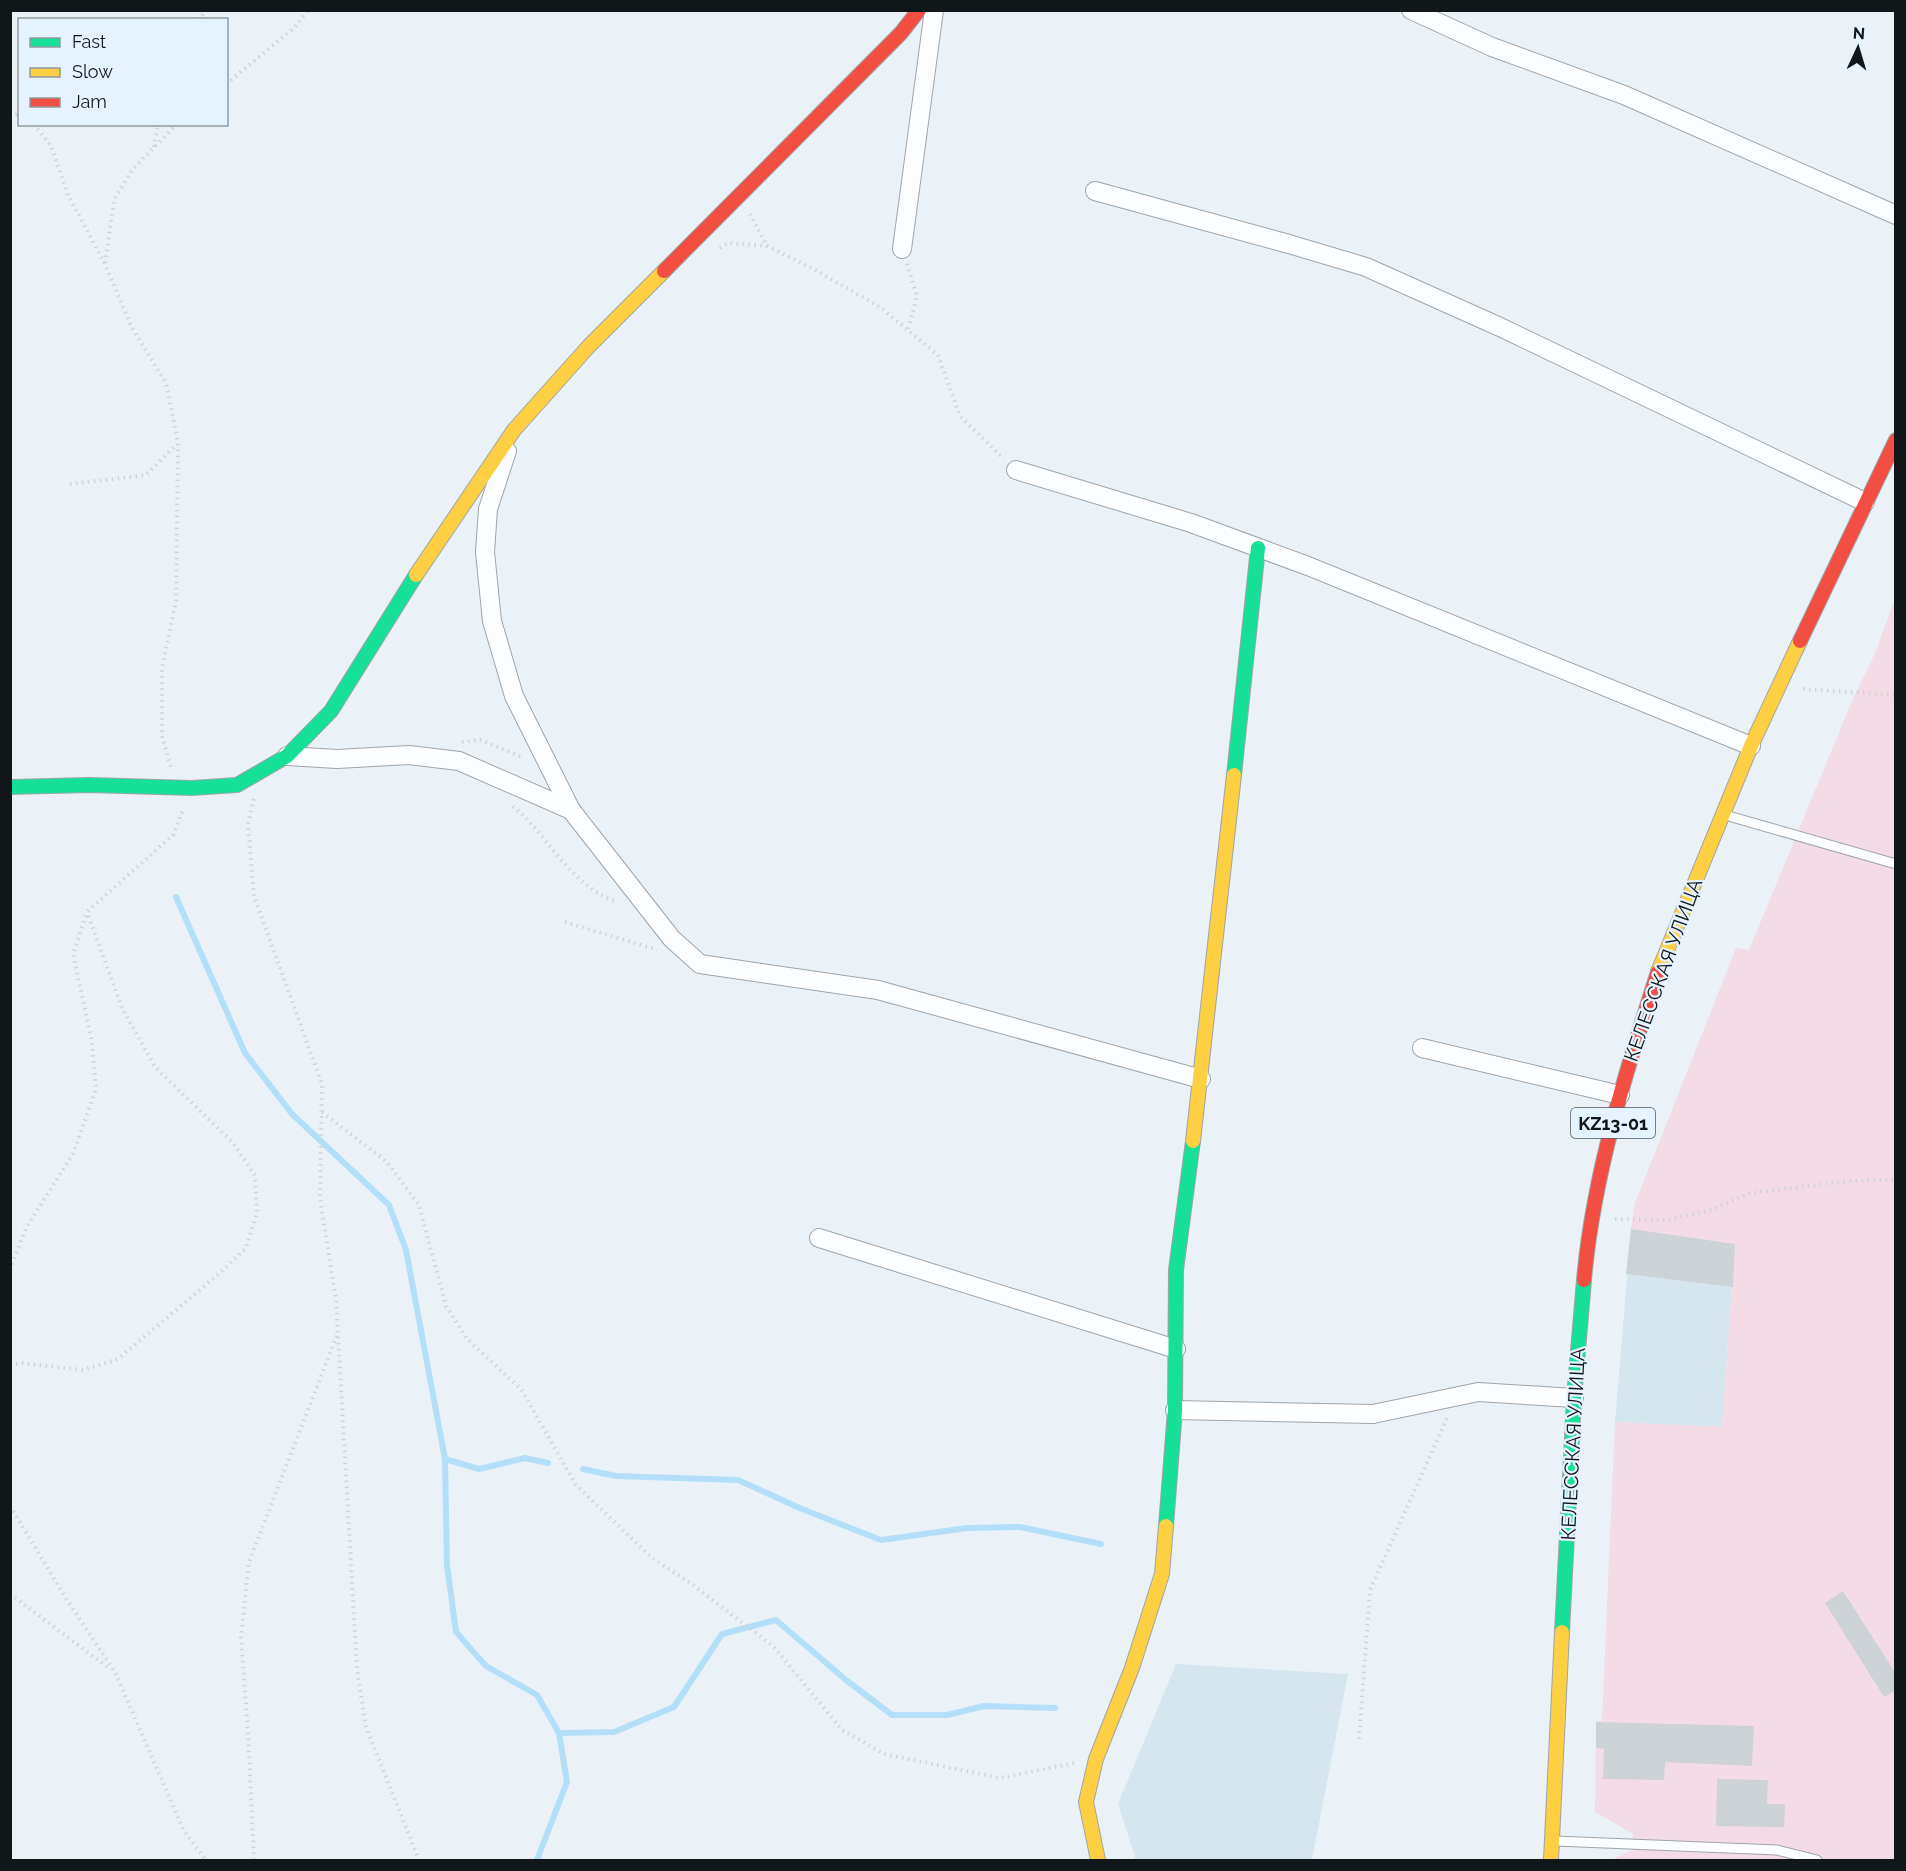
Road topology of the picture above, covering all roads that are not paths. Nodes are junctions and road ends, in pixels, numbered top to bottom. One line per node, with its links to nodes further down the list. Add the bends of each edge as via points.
1 (919, 10): 7 (street, via 901,33 590,346)
2 (933, 10): 6 (street)
3 (1411, 10): 5 (street, via 1492,47 1624,95)
4 (1095, 191): 10 (street, via 1366,267)
5 (1896, 215)
6 (902, 249)
7 (514, 430): 13 (street, via 407,588 331,711); 15 (street, via 488,508 485,552 492,621 514,696)
8 (1896, 440): 10 (street, КЕЛЕССКАЯ УЛИЦА / KZ13-01)
9 (1016, 470): 11 (street, via 1191,523)
10 (1864, 502): 12 (street, КЕЛЕССКАЯ УЛИЦА / KZ13-01)
11 (1258, 548): 12 (street); 19 (street)
12 (1751, 746): 16 (street, КЕЛЕССКАЯ УЛИЦА / KZ13-01)
13 (287, 756): 14 (street, via 237,785); 15 (street, via 337,759 409,755 459,761)
14 (10, 787)
15 (571, 810): 19 (street, via 672,939 700,964 878,990)
16 (1723, 814): 17 (lane); 20 (street, КЕЛЕССКАЯ УЛИЦА / KZ13-01, via 1659,969)
17 (1896, 864)
18 (1422, 1048): 20 (street)
19 (1201, 1079): 22 (street, via 1176,1270)
20 (1620, 1095): 23 (street, КЕЛЕССКАЯ УЛИЦА / KZ13-01, via 1587,1255)
21 (819, 1238): 22 (street)
22 (1176, 1349): 24 (street)
23 (1574, 1398): 24 (street, via 1478,1392 1373,1414); 25 (street, КЕЛЕССКАЯ УЛИЦА / KZ13-01)
24 (1175, 1410): 26 (street, via 1162,1574 1132,1668 1096,1759 1086,1802)
25 (1552, 1841): 27 (street, КЕЛЕССКАЯ УЛИЦА / KZ13-01); 28 (lane, via 1777,1850)
26 (1098, 1860)
27 (1551, 1860)
28 (1817, 1860)

